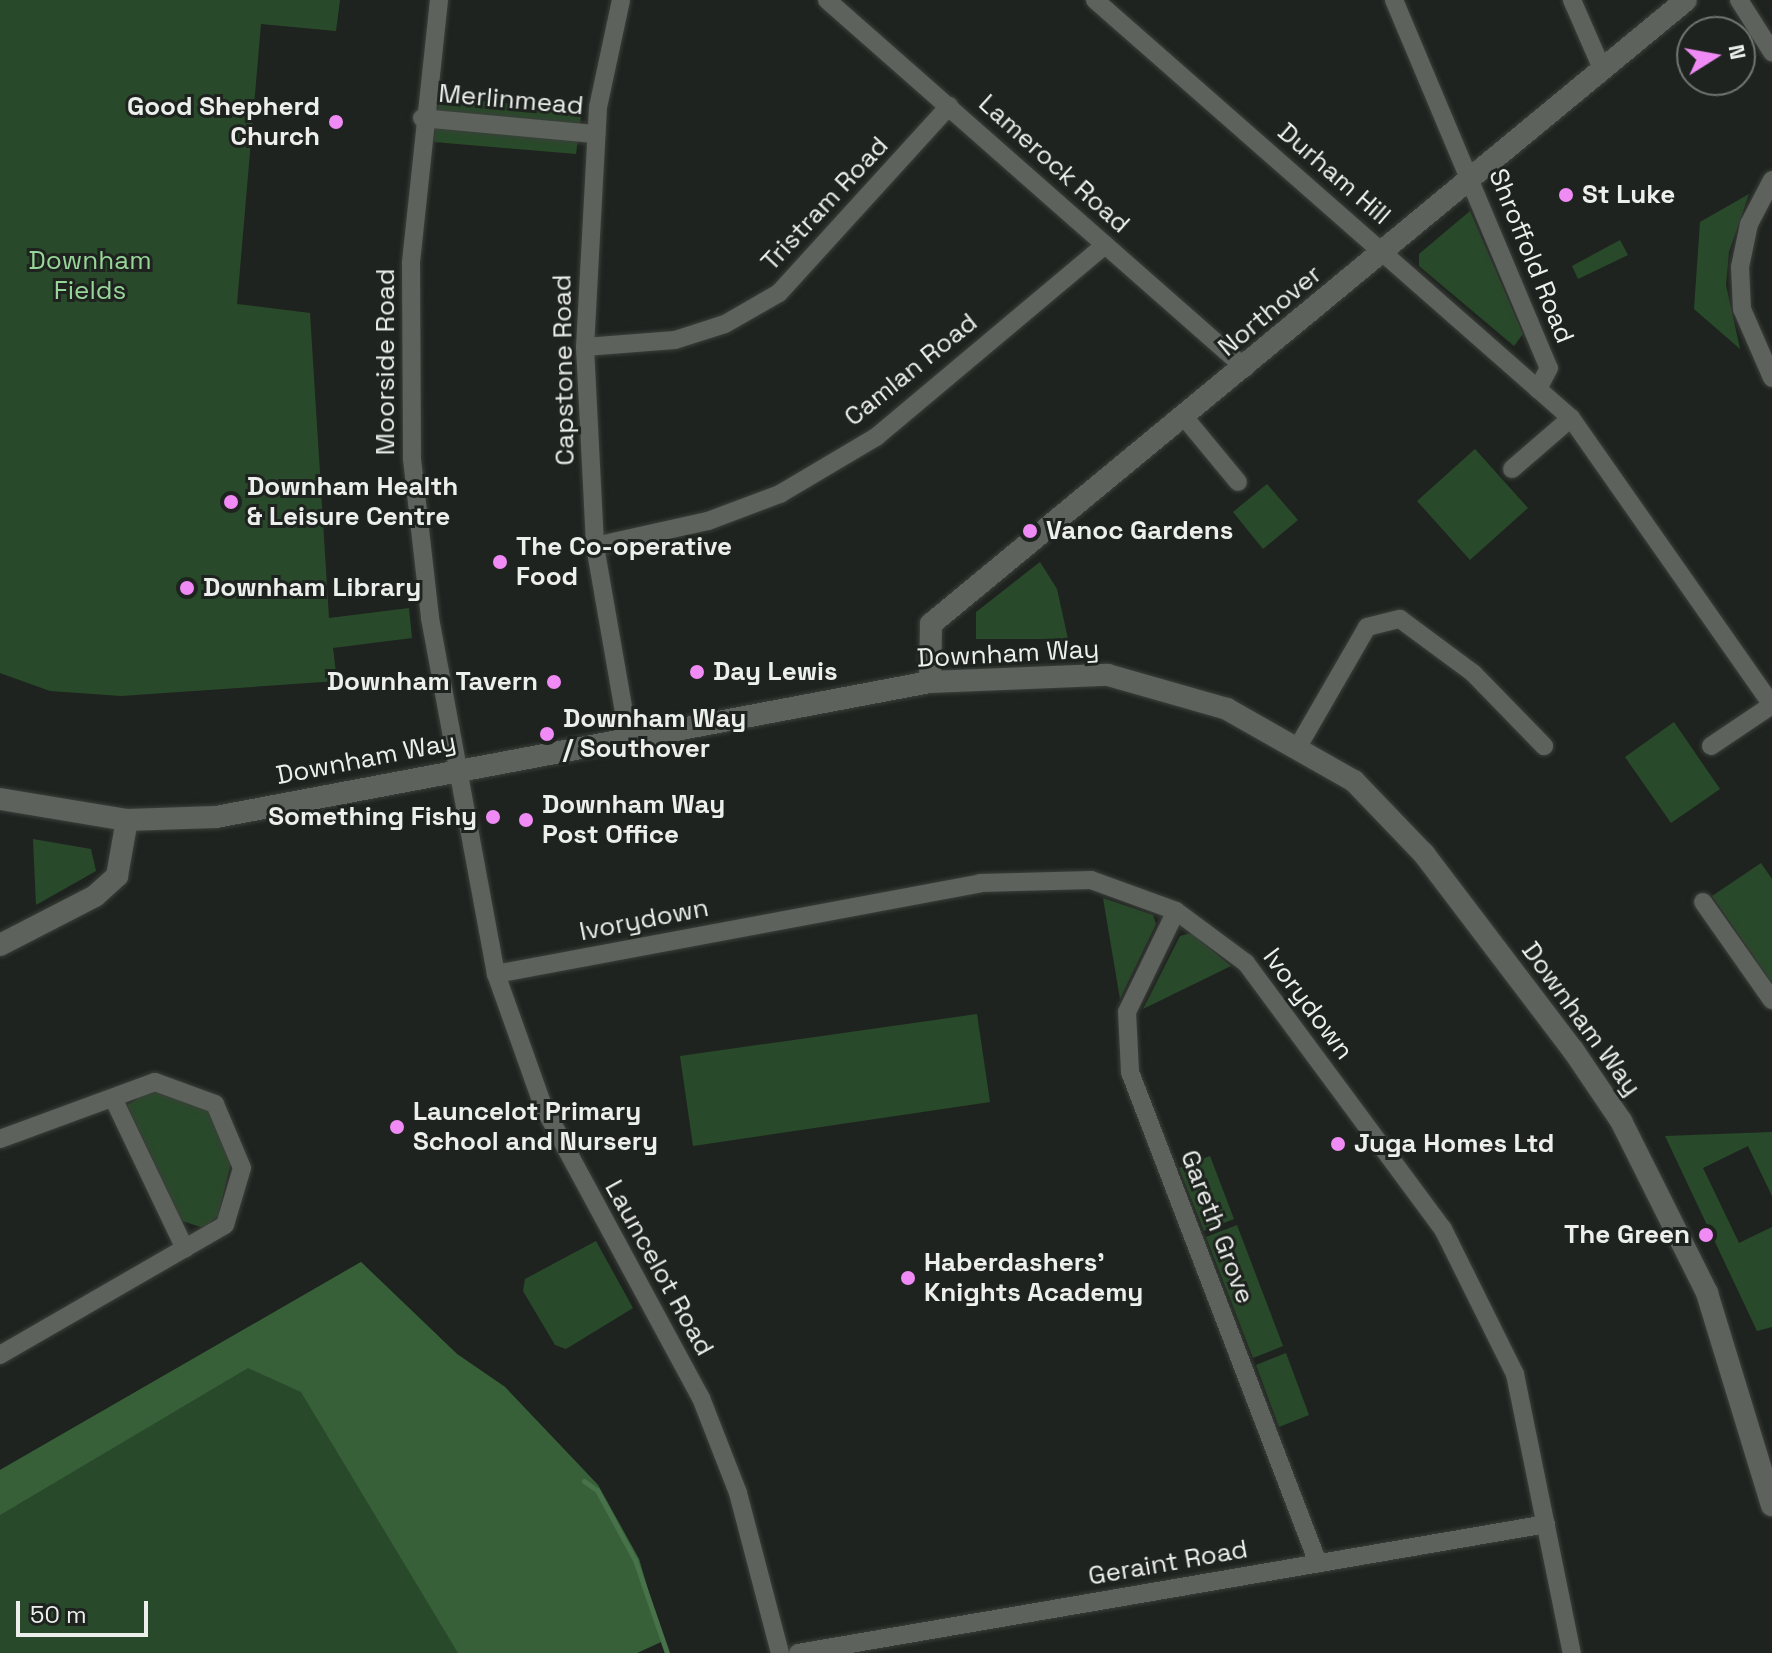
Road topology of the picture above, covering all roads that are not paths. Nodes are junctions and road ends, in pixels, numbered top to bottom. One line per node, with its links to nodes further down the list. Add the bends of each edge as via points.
1 (439, 0): 12 (street, Moorside Road)
2 (621, 0): 13 (street, Capstone Road)
3 (827, 0): 11 (street, Lamerock Road)
4 (1095, 0): 17 (street, Durham Hill)
5 (1394, 0): 15 (street, Shroffold Road)
6 (1572, 0): 10 (street)
7 (1686, 0): 10 (street, Northover)
8 (1739, 0): 9 (street)
9 (1772, 52)
10 (1603, 71): 15 (street, Northover)
11 (949, 106): 16 (street, Lamerock Road); 18 (street, Tristram Road, via 779,293 725,324 675,340)
12 (422, 118): 13 (street, Merlinmead); 33 (street, Moorside Road, via 411,264 412,459)
13 (596, 134): 18 (street, Capstone Road)
14 (1772, 180): 20 (street, via 1749,224 1740,267 1742,309)
15 (1470, 182): 17 (street, Northover); 21 (street, Shroffold Road, via 1549,368)
16 (1105, 245): 19 (street, Lamerock Road); 26 (street, Camlan Road, via 876,437 780,494 708,521)
17 (1384, 253): 19 (street, Northover); 21 (street, Durham Hill)
18 (585, 347): 26 (street, Capstone Road)
19 (1245, 368): 22 (street, Northover)
20 (1772, 378)
21 (1538, 389): 23 (street)
22 (1185, 418): 25 (street); 27 (street, Northover, via 931,624)
23 (1571, 418): 24 (street); 28 (street)
24 (1512, 469)
25 (1238, 482)
26 (595, 546): 29 (street, Capstone Road)
27 (930, 682): 29 (street, Downham Way); 30 (street, Downham Way, via 1074,674 1146,681)
28 (1771, 703): 32 (street)
29 (629, 740): 33 (street, Downham Way)
30 (1299, 745): 31 (street, via 1367,627 1400,619 1473,673); 45 (street, Downham Way, via 1354,781 1424,854 1621,1121 1707,1293)
31 (1544, 746)
32 (1711, 746)
33 (455, 771): 35 (street, Downham Way, via 216,817); 39 (street, Launcelot Road)
34 (0, 799): 35 (street, Downham Way)
35 (127, 820): 38 (street, via 117,876 95,896)
36 (1703, 902): 40 (street)
37 (1176, 911): 39 (street, Ivorydown, via 1091,880 980,883); 46 (street, Ivorydown, via 1246,963 1443,1229 1515,1374); 47 (street, Gareth Grove, via 1127,1012 1123,1043)
38 (0, 945)
39 (496, 974): 48 (street, Launcelot Road, via 543,1106 701,1398 738,1493)
40 (1772, 1000)
41 (113, 1098): 42 (street); 43 (street); 43 (street, via 155,1082 215,1104 242,1168 225,1225)
42 (0, 1139)
43 (185, 1249): 44 (street)
44 (0, 1355)
45 (1772, 1505)
46 (1546, 1524): 47 (street, Geraint Road); 50 (street, Ivorydown)
47 (1318, 1563): 49 (street, Geraint Road)
48 (780, 1653)
49 (798, 1653)
50 (1572, 1653)

